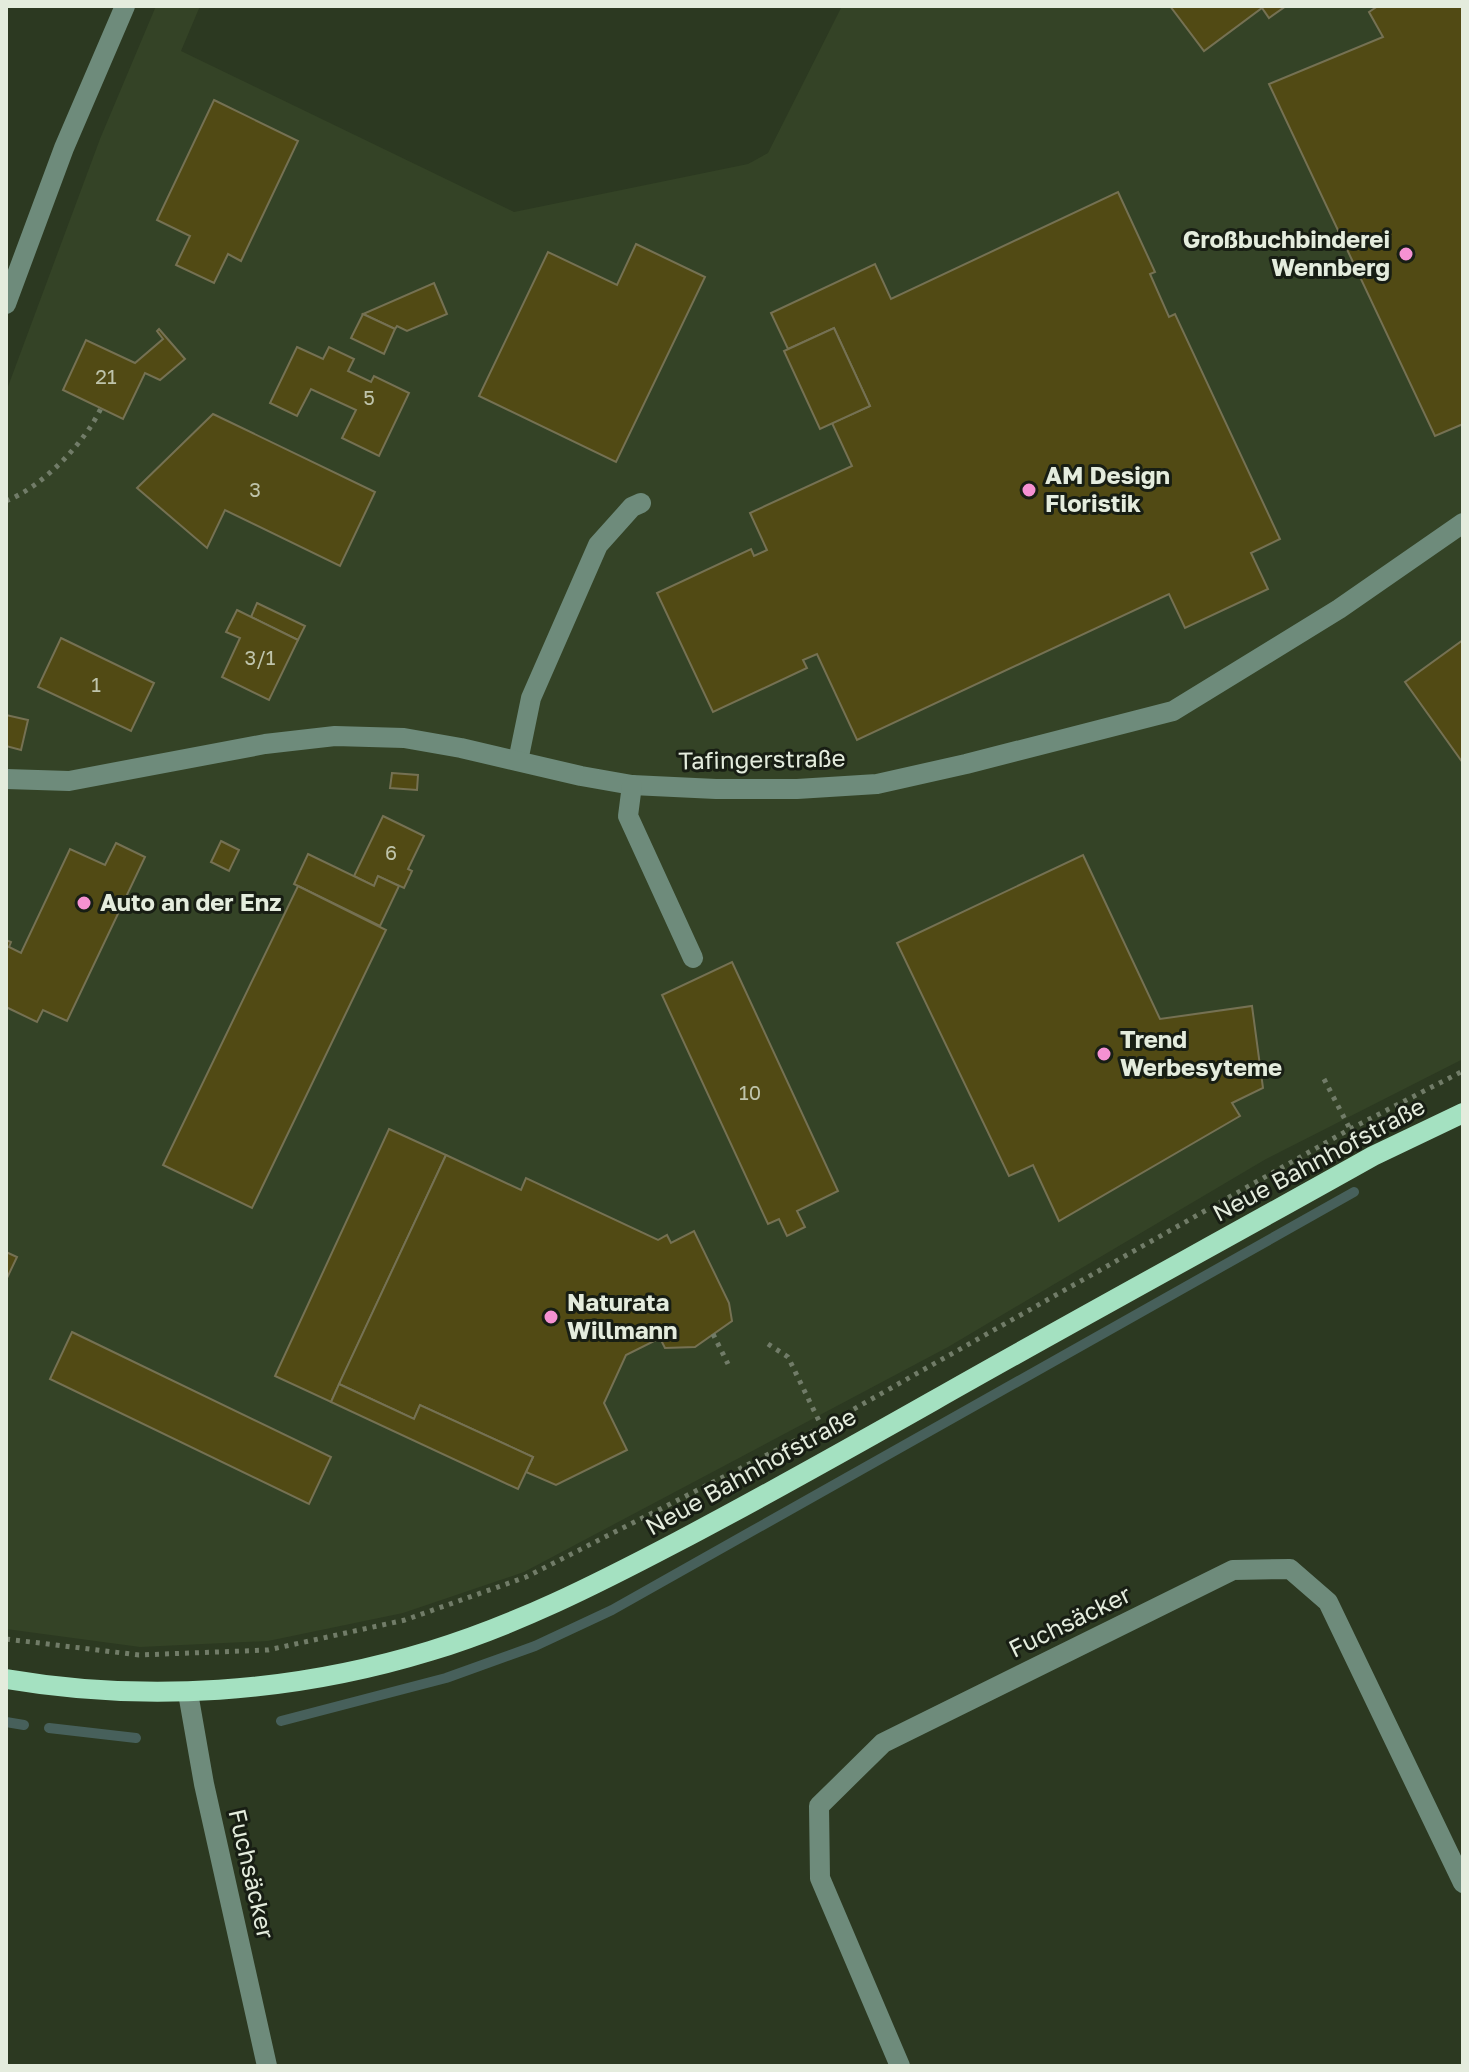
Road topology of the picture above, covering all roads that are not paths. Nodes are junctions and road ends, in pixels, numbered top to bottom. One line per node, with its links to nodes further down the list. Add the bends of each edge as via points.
1 (125, 6): 2 (street)
2 (6, 304)
3 (641, 503): 5 (street, via 598,545 531,698)
4 (1463, 523): 7 (street, Tafingerstraße, via 1339,609 1173,711 877,784 797,789)
5 (518, 761): 6 (street, Tafingerstraße, via 404,738 335,736 69,781); 7 (street, Tafingerstraße)
6 (6, 779)
7 (632, 785): 8 (street, via 628,816)
8 (693, 958)
9 (1463, 1113): 11 (main road, Neue Bahnhofstraße, via 1360,1163 770,1493 539,1610 441,1647 356,1670)
10 (6, 1679): 11 (main road, Neue Bahnhofstraße)
11 (188, 1693): 13 (street, Fuchsäcker)
12 (1463, 1883): 14 (street, Fuchsäcker, via 1328,1602 1290,1569 1233,1570 883,1743 819,1806 820,1878)
13 (267, 2066)
14 (900, 2066)

